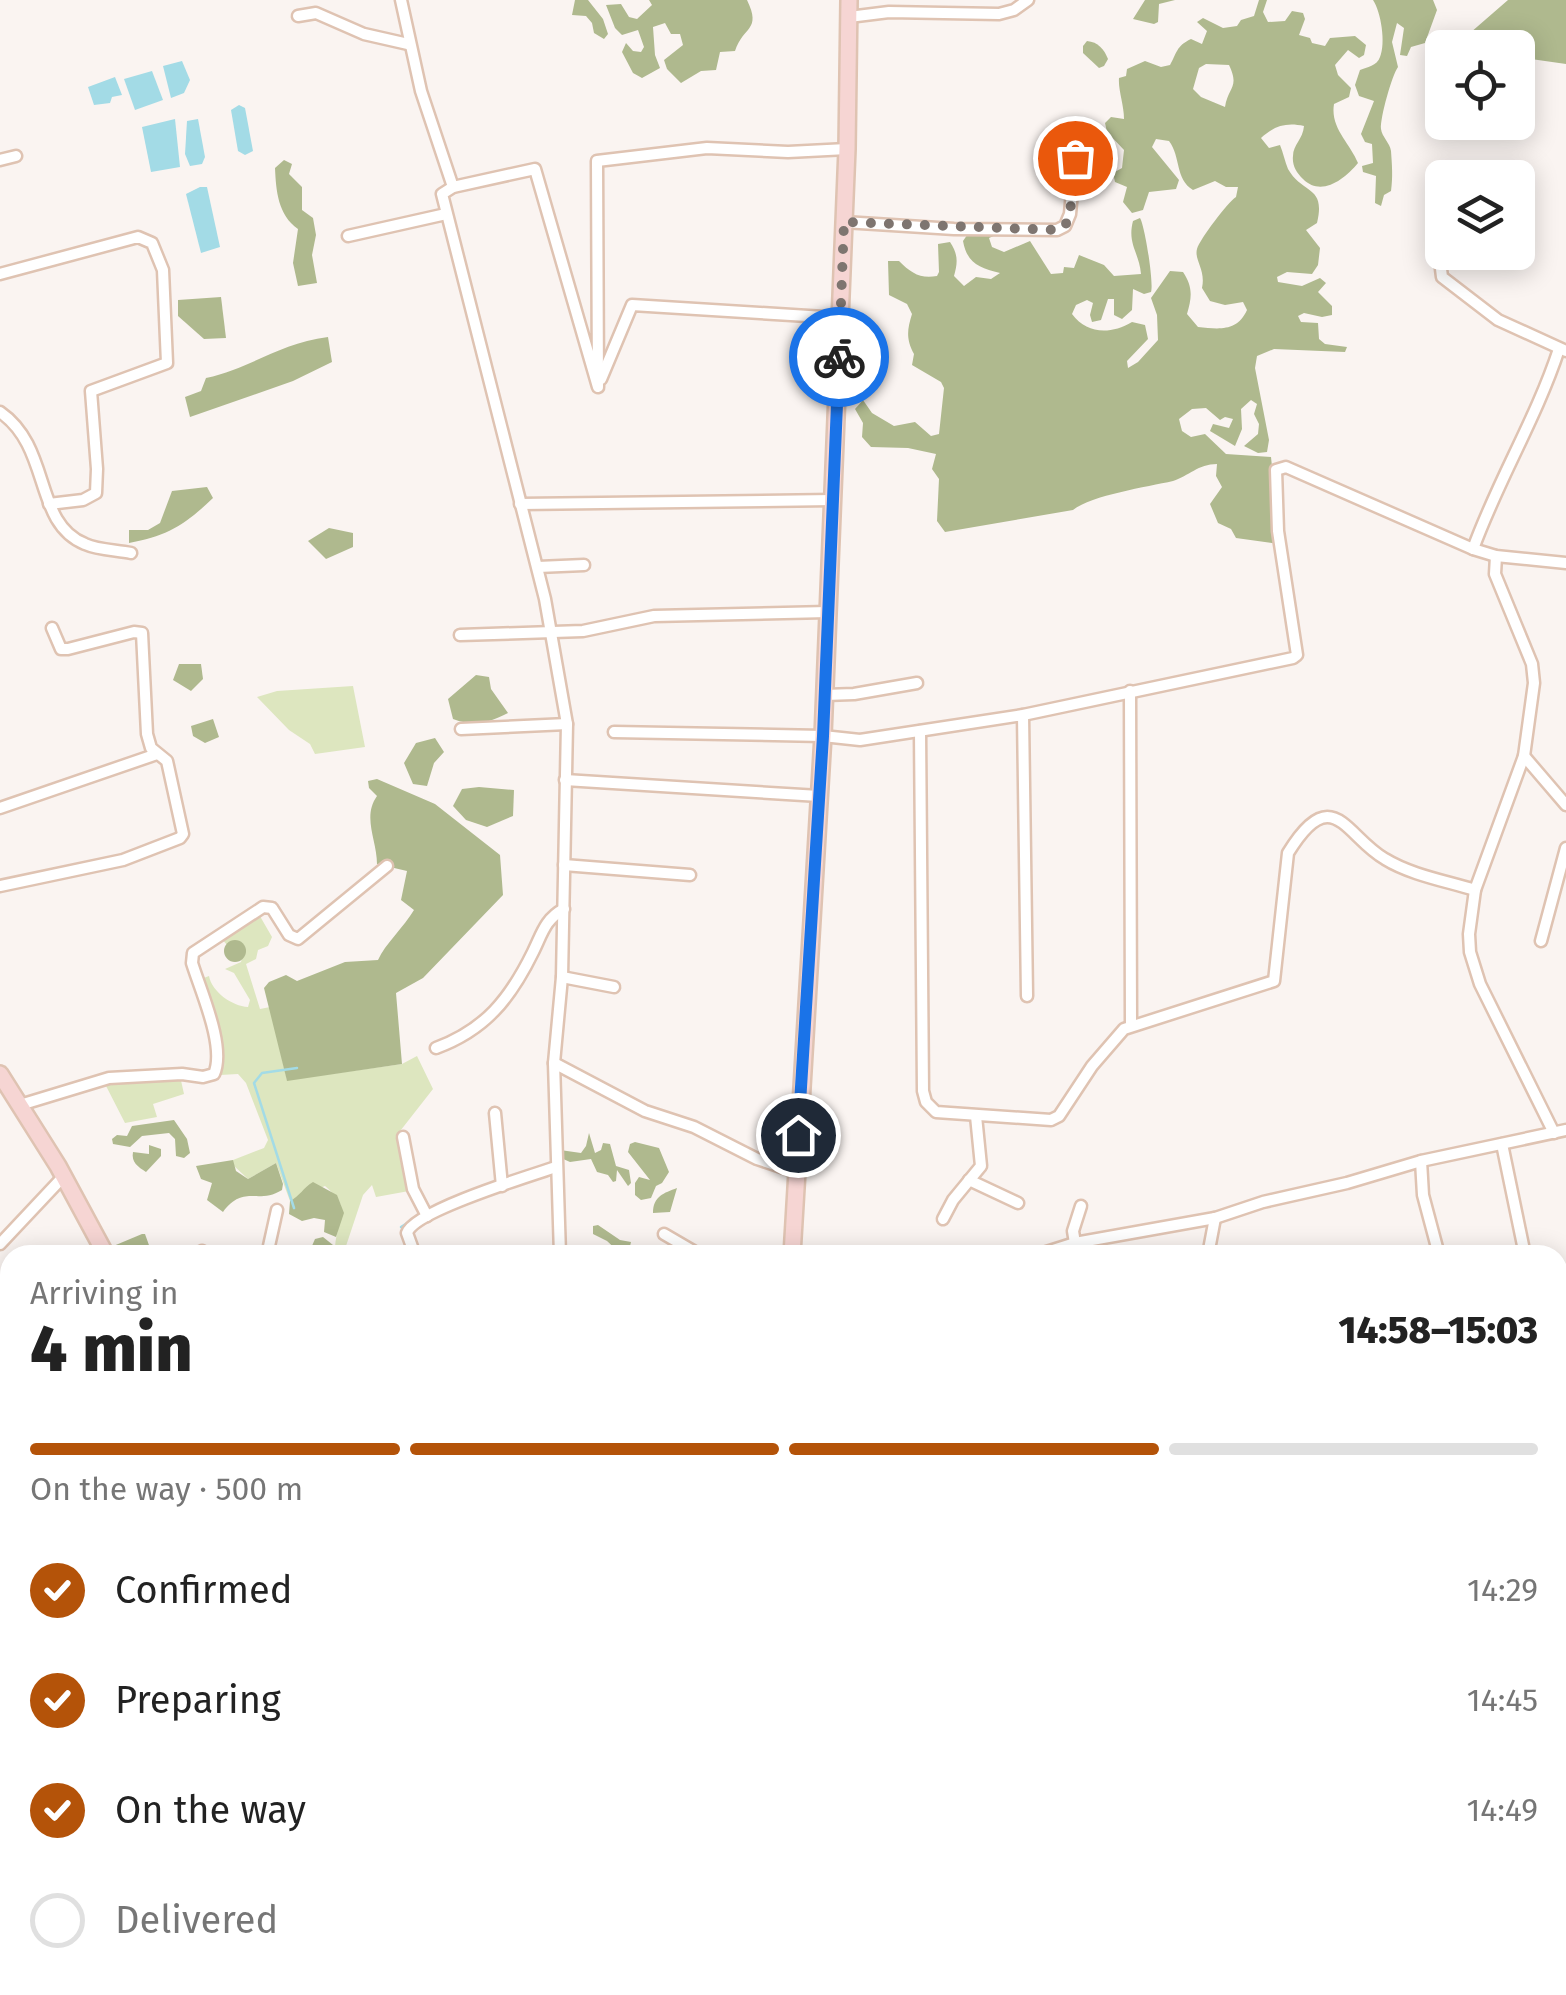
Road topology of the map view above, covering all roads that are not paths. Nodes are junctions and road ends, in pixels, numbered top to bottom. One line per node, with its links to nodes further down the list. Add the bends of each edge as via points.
1 (849, 0): 5 (main road)
2 (1028, 0): 5 (street, via 1000,14)
3 (405, 3): 6 (street)
4 (298, 16): 6 (street, via 316,12 364,34)
5 (849, 17): 7 (main road)
6 (408, 44): 11 (street)
7 (848, 149): 13 (main road); 19 (street, via 694,149 597,161)
8 (16, 156): 10 (street)
9 (1075, 158): 13 (street, via 1070,214 1057,230)
10 (0, 160)
11 (453, 187): 12 (street, via 442,194); 19 (street, via 535,169)
12 (446, 214): 14 (street); 23 (street)
13 (844, 222): 17 (main road)
14 (348, 236)
15 (1441, 270): 18 (street, via 1498,320)
16 (0, 274): 22 (street, via 138,237 152,243 164,270 166,362 91,392 96,493)
17 (840, 318): 19 (street, via 632,305); 21 (main road)
18 (1563, 350): 24 (street)
19 (598, 386)
20 (0, 412): 22 (street, via 14,422 39,463)
21 (833, 500): 23 (street); 30 (main road)
22 (49, 504): 25 (street, via 56,525 84,544)
23 (520, 504): 29 (street)
24 (1473, 548): 26 (street); 35 (street, via 1280,467 1278,531 1296,657)
25 (131, 553)
26 (1496, 556): 27 (street); 44 (street, via 1495,574 1532,664)
27 (1566, 563)
28 (584, 565): 29 (street)
29 (538, 568): 32 (street)
30 (828, 612): 32 (street, via 654,616); 36 (main road)
31 (52, 628): 43 (street, via 61,649 68,650 142,634 147,734)
32 (551, 632): 33 (street); 38 (street)
33 (460, 635)
34 (917, 683): 36 (street)
35 (1130, 691): 37 (street); 60 (street)
36 (825, 695): 42 (main road)
37 (1023, 715): 41 (street); 59 (street)
38 (568, 724): 39 (street); 45 (street)
39 (462, 729)
40 (614, 732): 42 (street)
41 (920, 732): 42 (street, via 860,740); 66 (street, via 923,1091 936,1112)
42 (823, 736): 46 (main road)
43 (157, 754): 48 (street); 53 (street, via 166,761 180,838 124,860)
44 (1524, 756): 47 (street); 54 (street)
45 (565, 780): 46 (street); 50 (street)
46 (820, 796): 73 (main road)
47 (1566, 805)
48 (0, 808)
49 (1566, 848): 56 (street)
50 (564, 865): 52 (street); 55 (street)
51 (387, 866): 64 (street, via 298,939 263,906 193,953 218,1055 214,1074 109,1078)
52 (690, 875)
53 (0, 886)
54 (1475, 890): 60 (street, via 1385,859 1341,820 1326,818 1312,824 1288,853 1274,981); 68 (street, via 1469,934 1474,969)
55 (564, 909): 57 (street); 61 (street, via 544,927 515,984 480,1027)
56 (1541, 941)
57 (562, 977): 58 (street); 62 (street)
58 (614, 987)
59 (1027, 996)
60 (1132, 1024): 66 (street, via 1113,1038 1059,1116)
61 (436, 1048)
62 (554, 1064): 72 (street); 73 (street, via 645,1112)
63 (0, 1074): 64 (main road)
64 (20, 1105): 74 (main road)
65 (495, 1114): 76 (street)
66 (976, 1116): 75 (street, via 982,1159)
67 (1566, 1130): 68 (street)
68 (1554, 1133): 70 (street)
69 (403, 1136): 80 (street, via 413,1189)
70 (1502, 1144): 71 (street); 95 (street)
71 (1421, 1160): 81 (street); 94 (street, via 1422,1194)
72 (556, 1167): 76 (street); 89 (street)
73 (796, 1172): 91 (main road)
74 (63, 1177): 85 (street); 86 (main road)
75 (969, 1180): 77 (street); 82 (street)
76 (502, 1186): 80 (street)
77 (1018, 1204)
78 (1080, 1206): 84 (street)
79 (277, 1210): 87 (street)
80 (427, 1216): 88 (street, via 408,1229)
81 (1215, 1218): 84 (street); 93 (street)
82 (943, 1219)
83 (664, 1234): 90 (street)
84 (1075, 1243): 92 (street)
85 (0, 1244)
86 (100, 1245)
87 (270, 1245)
88 (412, 1245)
89 (560, 1245)
90 (683, 1245)
91 (792, 1245)
92 (1069, 1245)
93 (1210, 1245)
94 (1436, 1245)
95 (1523, 1245)

